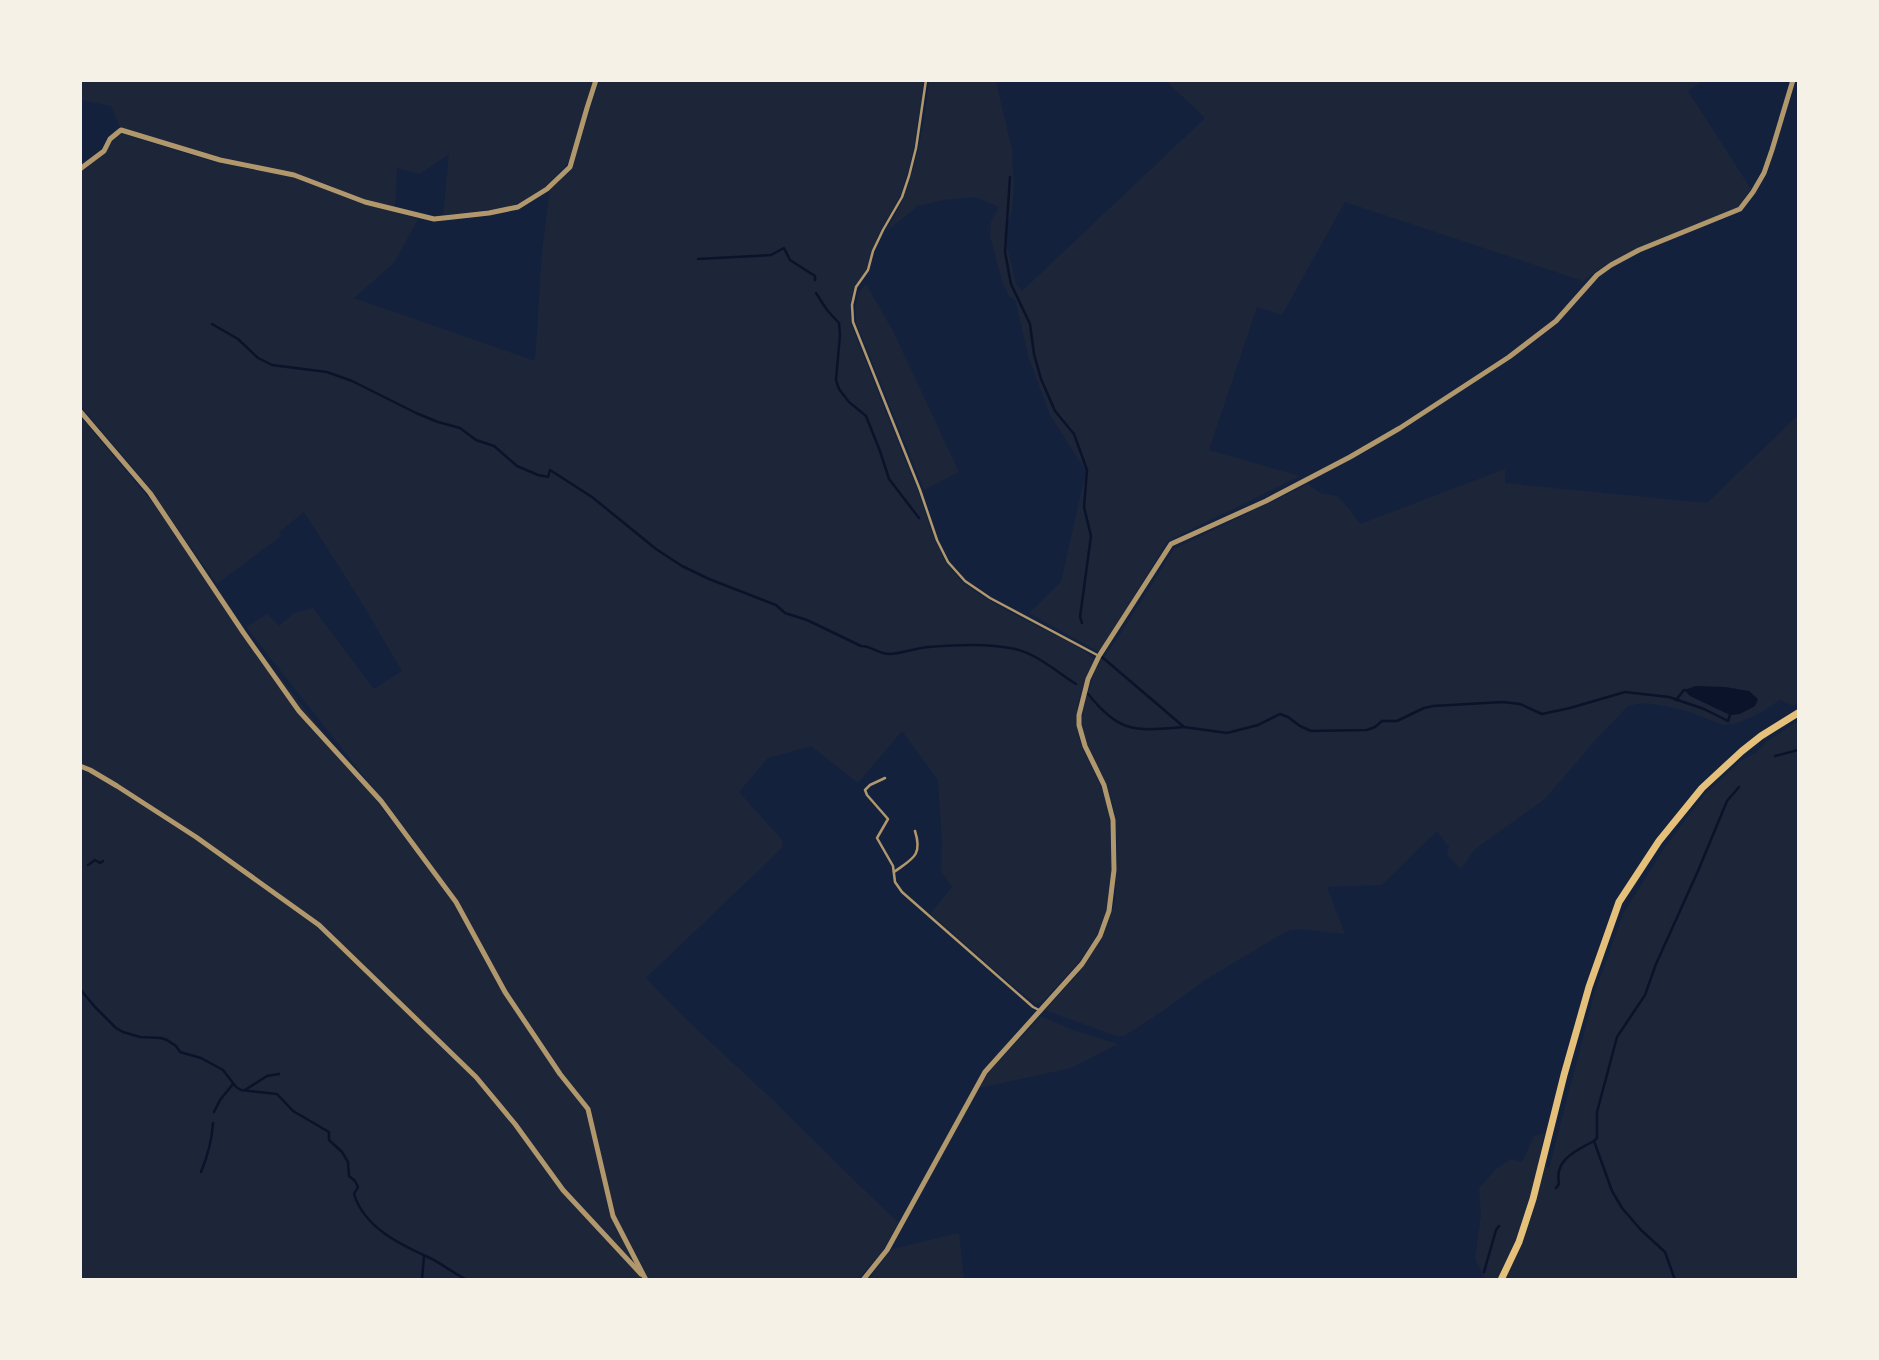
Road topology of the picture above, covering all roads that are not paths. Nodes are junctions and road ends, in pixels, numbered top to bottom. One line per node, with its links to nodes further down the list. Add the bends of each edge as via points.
1 (596, 80): 4 (street, via 570,167 518,207 489,214 434,219 365,202 295,175 220,160 121,130)
2 (926, 80): 6 (lane, via 909,176 873,251 869,270 856,287 853,322 948,562 990,598)
3 (1793, 80): 6 (street, via 1764,173 1740,209 1622,259 1597,275 1556,321 1509,357 1400,428 1278,494 1171,544)
4 (80, 169)
5 (80, 411): 13 (street, via 150,494 299,711 381,801 456,902 505,992 588,1109 613,1216)
6 (1100, 656): 12 (street, via 1088,680 1079,724 1113,820 1110,911 1082,964)
7 (1798, 713): 15 (main road, via 1742,751 1702,788 1659,841 1619,902 1589,987 1533,1199)
8 (80, 766): 13 (street, via 196,837 319,925 476,1077 563,1190)
9 (885, 778): 11 (lane, via 865,790 888,819 877,838)
10 (915, 831): 11 (lane, via 918,853)
11 (893, 873): 12 (lane, via 902,892)
12 (1040, 1010): 14 (street, via 985,1072 887,1250)
13 (646, 1279)
14 (863, 1279)
15 (1501, 1279)

